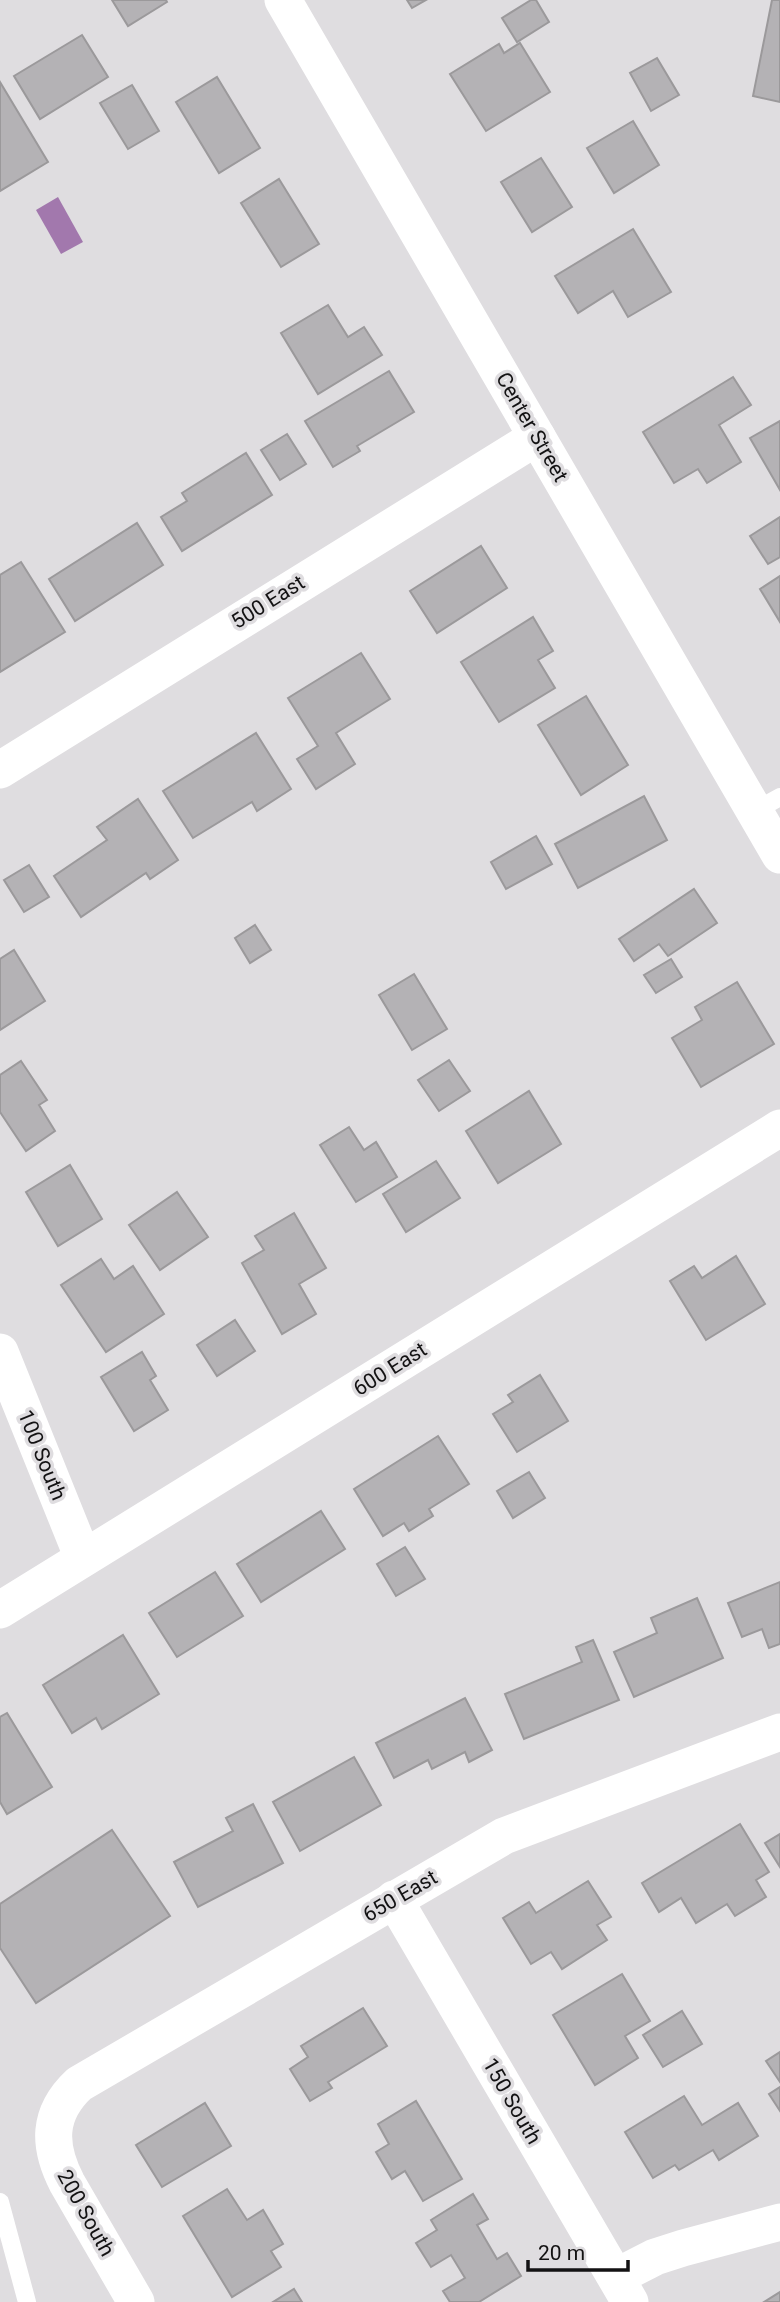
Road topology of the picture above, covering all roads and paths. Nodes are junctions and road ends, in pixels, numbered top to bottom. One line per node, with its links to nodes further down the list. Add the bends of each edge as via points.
1 (283, 0): 2 (street, Center Street)
2 (537, 437): 3 (street, 500 East); 4 (street, Center Street)
3 (0, 769)
4 (767, 804): 5 (street, Center Street)
5 (780, 855)
6 (780, 1128): 8 (street, 600 East)
7 (0, 1352): 8 (street, 100 South)
8 (83, 1558): 9 (street, 600 East)
9 (0, 1610)
10 (780, 1732): 11 (street, 650 East, via 504,1836)
11 (394, 1899): 12 (street, 650 East, via 90,2076 69,2094); 15 (street, 150 South)
12 (56, 2119): 17 (street, 200 South, via 53,2136 59,2168)
13 (0, 2202): 16 (lane)
14 (780, 2222): 15 (street, via 654,2257)
15 (623, 2289)
16 (27, 2302)
17 (136, 2302)

